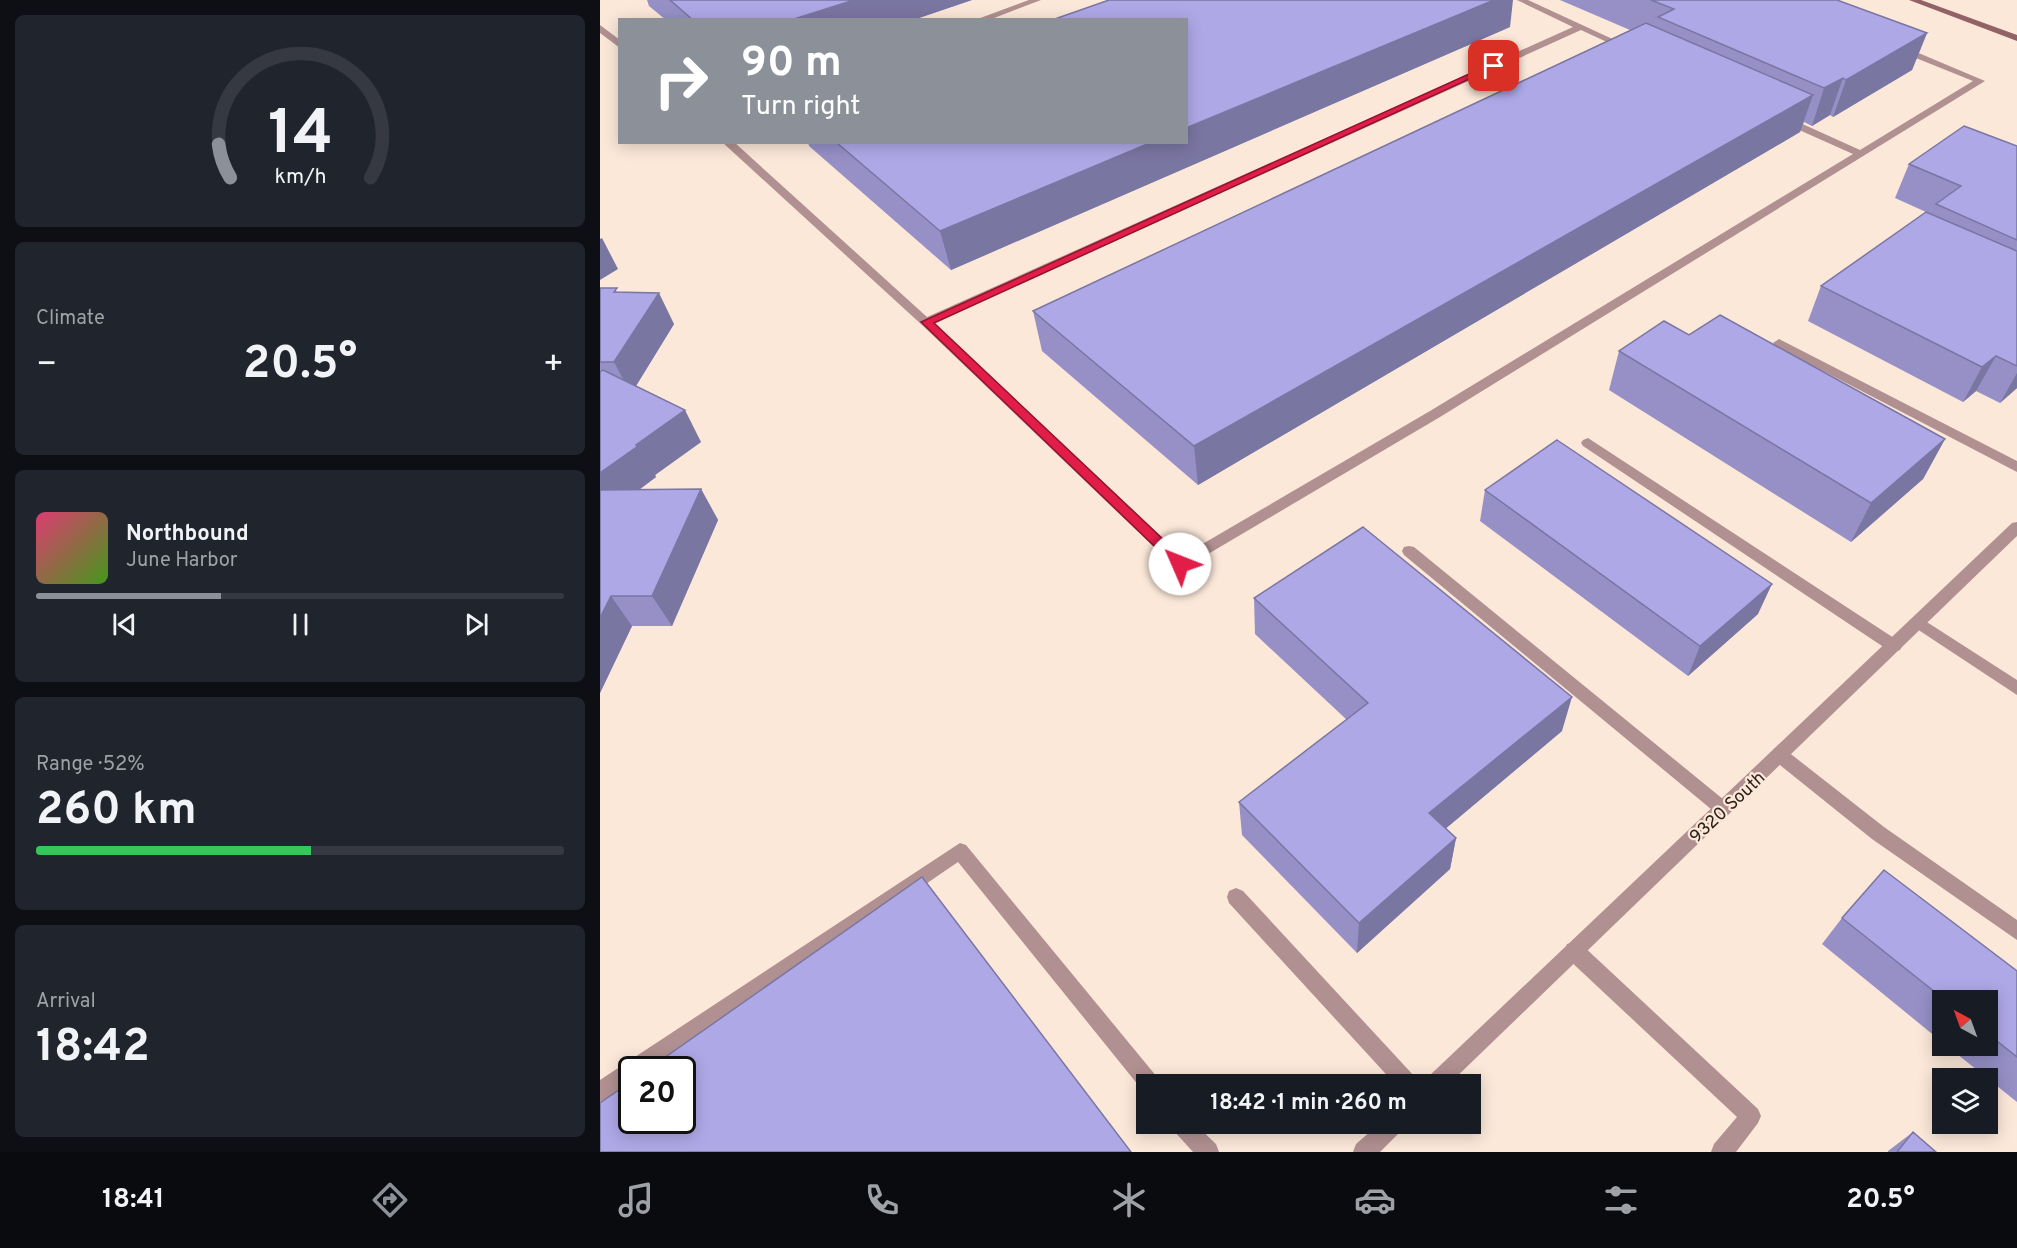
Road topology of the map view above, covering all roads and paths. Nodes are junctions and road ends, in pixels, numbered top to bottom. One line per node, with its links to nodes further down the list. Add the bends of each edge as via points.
1 (1037, 0): 4 (street)
2 (1521, 0): 5 (street)
3 (1913, 0): 7 (main road)
4 (985, 18)
5 (1581, 27): 10 (street); 14 (street)
6 (600, 28): 8 (street)
7 (2017, 38)
8 (618, 43)
9 (1892, 45): 13 (street, via 1980,81)
10 (1635, 51)
11 (1774, 114): 13 (street)
12 (730, 144): 14 (street)
13 (1859, 153): 14 (street, via 1435,414 1180,564)
14 (926, 322)
15 (1779, 343): 17 (street)
16 (1588, 444): 21 (street)
17 (2017, 467)
18 (2017, 527): 20 (street, 9320 South)
19 (1409, 551): 24 (street)
20 (1918, 623): 21 (street, 9320 South); 22 (street)
21 (1894, 646): 23 (street, 9320 South)
22 (2017, 688)
23 (1780, 756): 24 (street, 9320 South); 26 (street, via 1878,833)
24 (1723, 809): 27 (street, 9320 South)
25 (1236, 897): 30 (street)
26 (2017, 931)
27 (1574, 951): 31 (street, 9320 South); 38 (street, via 1751,1116)
28 (654, 1056): 29 (street, via 960,851)
29 (1142, 1074)
30 (1399, 1074)
31 (1445, 1074)
32 (618, 1080): 33 (street)
33 (600, 1092)
34 (1191, 1134): 36 (street)
35 (1383, 1134): 37 (street)
36 (1208, 1152)
37 (1364, 1152)
38 (1722, 1152)

